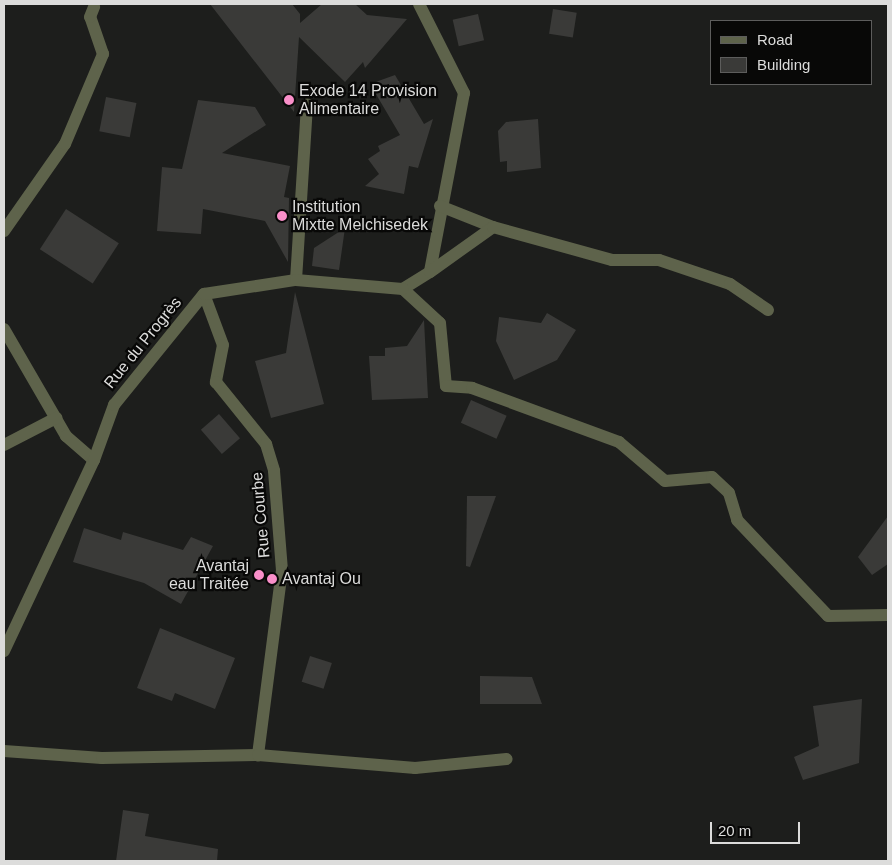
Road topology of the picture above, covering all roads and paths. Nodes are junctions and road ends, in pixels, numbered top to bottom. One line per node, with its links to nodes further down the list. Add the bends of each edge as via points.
1 (419, 4): 4 (street, via 464,93)
2 (94, 6): 6 (street, via 90,17 103,54 66,144)
3 (307, 104): 8 (street)
4 (440, 206): 5 (street); 7 (street)
5 (493, 227): 7 (street); 11 (street, via 612,260 659,260 730,284)
6 (4, 231)
7 (430, 272): 9 (street)
8 (296, 280): 9 (street, Rue du Progrès); 10 (street, Rue du Progrès)
9 (403, 290): 16 (street, via 440,323 446,386 472,388 619,442 664,481 712,477 729,493 737,520 828,616)
10 (204, 294): 15 (street, Rue du Progrès, via 114,405); 19 (street, Rue Courbe, via 223,345 216,382 266,444 274,471 282,570)
11 (768, 310)
12 (4, 329): 13 (street)
13 (56, 418): 14 (street); 15 (street, via 66,436)
14 (4, 445)
15 (94, 460): 17 (street, Rue du Progrès)
16 (888, 615)
17 (4, 651)
18 (4, 751): 19 (street, via 102,758)
19 (258, 755): 20 (street, via 415,768)
20 (507, 759)

